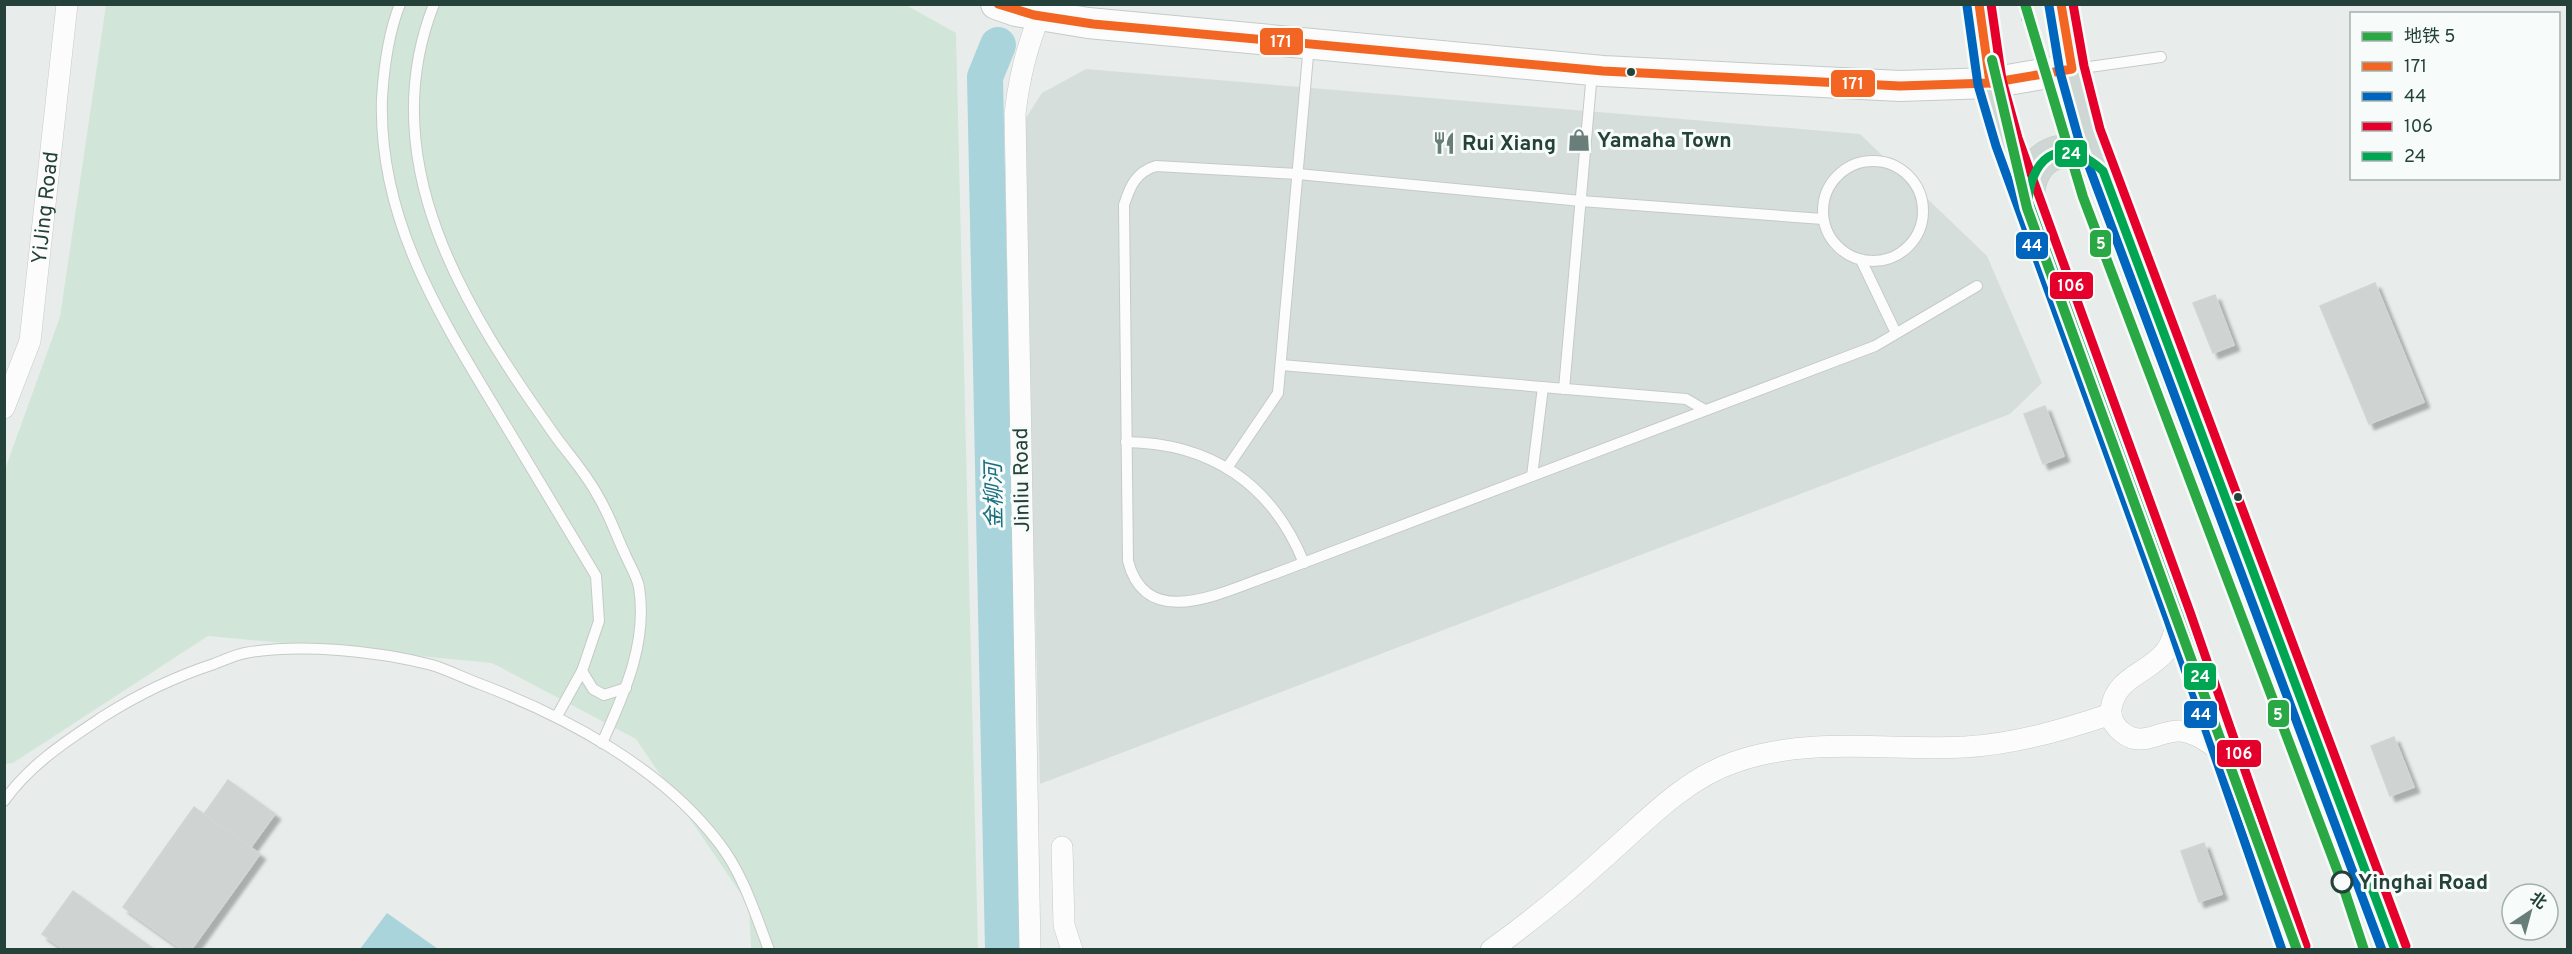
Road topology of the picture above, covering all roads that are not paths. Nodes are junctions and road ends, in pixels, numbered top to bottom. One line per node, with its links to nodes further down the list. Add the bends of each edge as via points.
1 (67, 4): 24 (street, YiJing Road, via 30,341)
2 (400, 4): 31 (lane, via 384,65 381,127 392,196 437,312 596,576 599,621)
3 (434, 4): 32 (lane, via 415,69 413,125 422,186 466,297 515,380 598,496 639,585 641,630)
4 (996, 4): 7 (street)
5 (1979, 4): 12 (main road)
6 (2048, 11): 10 (main road)
7 (1040, 15): 8 (street, via 1131,28); 40 (street, Jinliu Road, via 1024,58 1015,114)
8 (1309, 44): 11 (street); 14 (lane)
9 (2161, 57): 10 (lane)
10 (2072, 69): 12 (street); 13 (main road)
11 (1592, 70): 12 (street, via 1900,86); 16 (lane)
12 (1990, 83): 15 (main road)
13 (2103, 171): 15 (main road, via 2096,162 2076,151 2053,153 2030,177); 44 (main road)
14 (1298, 174): 16 (lane); 21 (lane); 26 (lane, via 1156,166 1142,172 1129,188 1124,205)
15 (2028, 200): 30 (main road)
16 (1581, 201): 17 (lane); 23 (lane)
17 (1823, 219): 18 (lane, via 1832,240); 18 (lane, via 1826,193 1849,166 1872,160 1906,173 1920,192 1923,204 1922,222 1915,239 1897,255)
18 (1861, 260): 20 (lane)
19 (1977, 286): 20 (lane)
20 (1896, 333): 25 (lane, via 1875,346)
21 (1281, 365): 22 (lane); 27 (lane, via 1278,393)
22 (1543, 387): 23 (lane); 28 (lane)
23 (1564, 389): 25 (lane, via 1686,399)
24 (4, 408)
25 (1705, 410): 28 (lane)
26 (1126, 442): 27 (lane, via 1189,450); 29 (lane, via 1128,561 1132,578 1144,593 1162,602 1182,602)
27 (1227, 468): 29 (lane, via 1274,508)
28 (1532, 476): 29 (lane)
29 (1304, 563)
30 (2179, 616): 33 (street, via 2166,651 2121,685); 36 (main road)
31 (582, 671): 32 (lane, via 592,689 604,696); 34 (lane)
32 (627, 688): 35 (lane)
33 (2111, 714): 36 (street, via 2116,727 2133,738 2148,739 2181,731); 42 (street, via 2019,741 1966,747 1807,748 1734,762 1702,777 1673,798 1548,908)
34 (557, 716): 35 (lane); 37 (lane, via 433,666 320,648 245,653 172,678 127,702 55,748)
35 (602, 743): 39 (lane, via 673,793 720,844 745,887)
36 (2228, 756): 43 (main road)
37 (4, 801)
38 (1062, 847): 41 (street, via 1064,925)
39 (769, 950)
40 (1030, 950)
41 (1072, 950)
42 (1491, 950)
43 (2295, 950)
44 (2395, 950)

